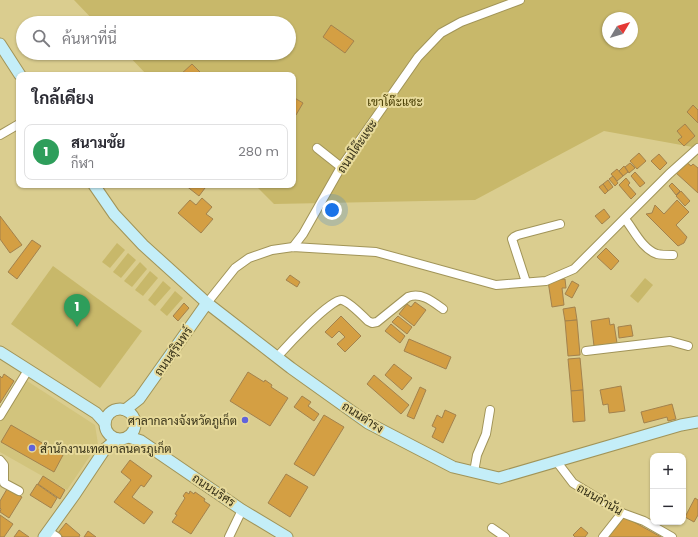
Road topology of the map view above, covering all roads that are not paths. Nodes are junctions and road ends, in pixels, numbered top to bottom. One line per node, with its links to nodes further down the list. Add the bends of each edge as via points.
1 (520, 0): 8 (street, ถนนโต๊ะแซะ, via 461,22 441,33 418,57)
2 (0, 44): 3 (street)
3 (18, 72)
4 (16, 126): 5 (street)
5 (0, 135)
6 (317, 148): 8 (street)
7 (698, 148): 10 (street)
8 (341, 167): 12 (street, ถนนโต๊ะแซะ, via 303,234)
9 (96, 188): 15 (street, ถนนดำรง, via 114,214 143,245)
10 (625, 219): 13 (street, via 648,249 658,255); 14 (street, via 574,269 546,280)
11 (560, 224): 14 (street, via 518,235 512,240)
12 (293, 246): 14 (street, via 376,252 496,285); 15 (street, via 249,258 235,268)
13 (672, 255)
14 (526, 282)
15 (207, 302): 20 (street, ถนนดำรง); 23 (street, ถนนสุรินทร์)
16 (443, 308): 20 (street, via 427,298 413,295 372,323 346,302 336,300 318,314)
17 (688, 346): 18 (street, via 670,341)
18 (586, 351)
19 (0, 352): 21 (street)
20 (278, 357): 31 (street, ถนนดำรง, via 368,423 453,467)
21 (28, 370): 24 (street); 25 (street)
22 (490, 410): 31 (street, via 486,434 477,455)
23 (129, 413): 25 (street, via 116,410); 27 (street, via 135,420)
24 (0, 416)
25 (107, 418): 28 (street, via 106,427)
26 (698, 422): 30 (street, ถนนดำรง)
27 (132, 433): 28 (street, via 121,439); 33 (street, ถนนนริศร)
28 (113, 437): 36 (street)
29 (0, 460): 32 (street, via 4,465 4,483)
30 (557, 462): 31 (street, ถนนดำรง, via 499,478); 34 (street, ถนนกำนัน, via 573,483)
31 (474, 472)
32 (19, 491)
33 (242, 510): 37 (street); 38 (street, ถนนนริศร)
34 (622, 514): 40 (street); 41 (street, ถนนกำนัน, via 644,521)
35 (492, 528): 39 (street)
36 (50, 535)
37 (229, 537)
38 (287, 537)
39 (505, 537)
40 (603, 537)
41 (672, 537)

